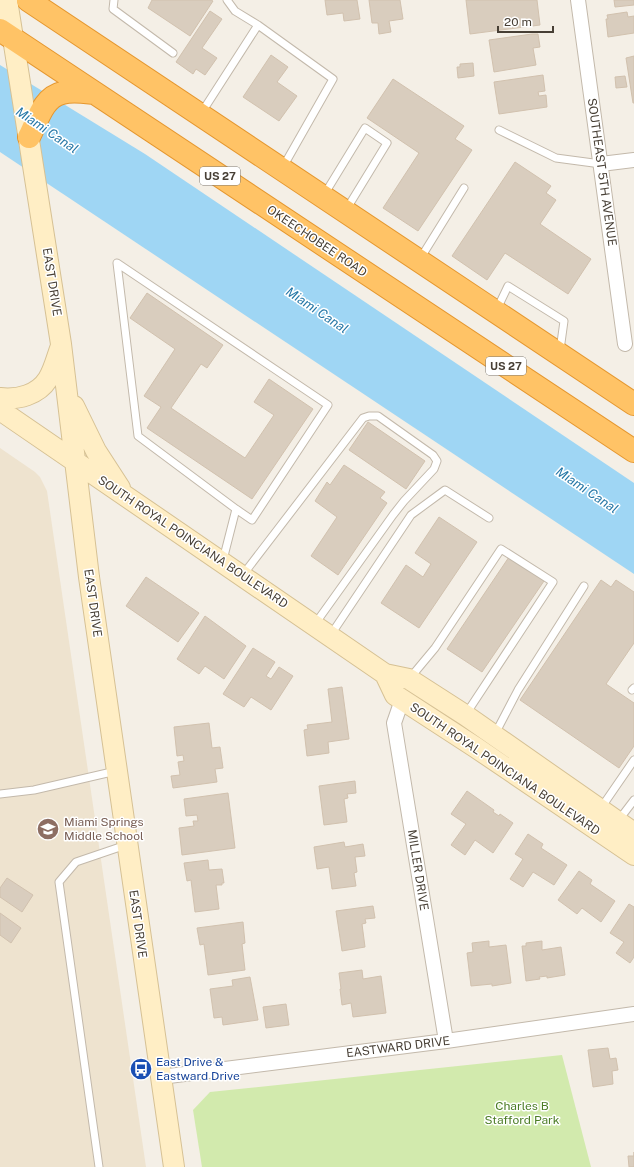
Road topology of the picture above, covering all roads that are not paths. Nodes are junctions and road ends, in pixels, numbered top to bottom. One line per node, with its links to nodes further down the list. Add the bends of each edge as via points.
1 (7, 0): 7 (street, EAST DRIVE)
2 (28, 0): 10 (highway)
3 (114, 0): 8 (lane, via 113,9)
4 (228, 0): 6 (lane, via 234,11)
5 (578, 0): 14 (street, SOUTHEAST 5TH AVENUE)
6 (258, 25): 10 (lane); 15 (lane, via 333,79)
7 (7, 35): 9 (highway, OKEECHOBEE ROAD / US 27); 12 (street, EAST DRIVE, via 18,67)
8 (173, 53)
9 (94, 93): 12 (highway, via 60,93 52,98 46,104); 28 (highway, OKEECHOBEE ROAD / US 27)
10 (200, 115): 15 (highway)
11 (499, 130): 14 (lane, via 556,158)
12 (29, 137): 21 (street, EAST DRIVE)
13 (634, 160): 14 (street)
14 (602, 164): 22 (street, SOUTHEAST 5TH AVENUE)
15 (282, 169): 17 (highway)
16 (464, 188): 19 (lane)
17 (323, 197): 18 (highway); 18 (lane, via 365,128 387,143)
18 (345, 211): 19 (highway)
19 (419, 260): 20 (highway)
20 (495, 311): 23 (highway); 23 (lane, via 508,286 564,322)
21 (62, 344): 24 (street, EAST DRIVE); 25 (street, via 48,379 39,389 17,398)
22 (625, 344)
23 (560, 354): 26 (highway)
24 (67, 392): 31 (street, EAST DRIVE); 32 (street, via 96,451)
25 (0, 398)
26 (634, 404)
27 (0, 410): 31 (street, SOUTH ROYAL POINCIANA BOULEVARD)
28 (586, 419): 29 (highway); 30 (highway, OKEECHOBEE ROAD / US 27)
29 (634, 432)
30 (634, 451)
31 (76, 461): 32 (street, SOUTH ROYAL POINCIANA BOULEVARD); 45 (street, EAST DRIVE, via 89,578)
32 (125, 497): 35 (street, SOUTH ROYAL POINCIANA BOULEVARD)
33 (236, 509): 33 (lane, via 138,436 117,263 328,406 252,520); 35 (lane)
34 (489, 518): 38 (lane, via 445,490 411,515)
35 (222, 562): 36 (street, SOUTH ROYAL POINCIANA BOULEVARD)
36 (242, 576): 38 (street, SOUTH ROYAL POINCIANA BOULEVARD); 38 (lane, via 362,418 378,416 434,455 437,461 434,469 393,515)
37 (584, 586): 43 (lane, via 518,690)
38 (322, 630): 39 (street, SOUTH ROYAL POINCIANA BOULEVARD)
39 (385, 674): 40 (street, SOUTH ROYAL POINCIANA BOULEVARD); 41 (street, SOUTH ROYAL POINCIANA BOULEVARD, via 395,695)
40 (409, 679): 42 (street, SOUTH ROYAL POINCIANA BOULEVARD); 42 (lane, via 435,648 501,549 553,582)
41 (402, 700): 52 (street, SOUTH ROYAL POINCIANA BOULEVARD); 54 (street, MILLER DRIVE, via 394,723)
42 (465, 715): 43 (street, SOUTH ROYAL POINCIANA BOULEVARD)
43 (494, 736): 48 (street, SOUTH ROYAL POINCIANA BOULEVARD)
44 (634, 760): 48 (lane)
45 (116, 771): 46 (lane, via 34,790); 51 (street, EAST DRIVE)
46 (0, 794)
47 (634, 800): 49 (lane)
48 (600, 810): 49 (street, SOUTH ROYAL POINCIANA BOULEVARD)
49 (618, 822): 50 (street, SOUTH ROYAL POINCIANA BOULEVARD)
50 (634, 833)
51 (127, 845): 55 (street, EAST DRIVE); 56 (lane, via 76,862 58,882)
52 (634, 856)
53 (634, 1014): 54 (street, EASTWARD DRIVE)
54 (446, 1041): 55 (street, EASTWARD DRIVE)
55 (161, 1077): 57 (street, EAST DRIVE)
56 (99, 1167)
57 (174, 1167)

